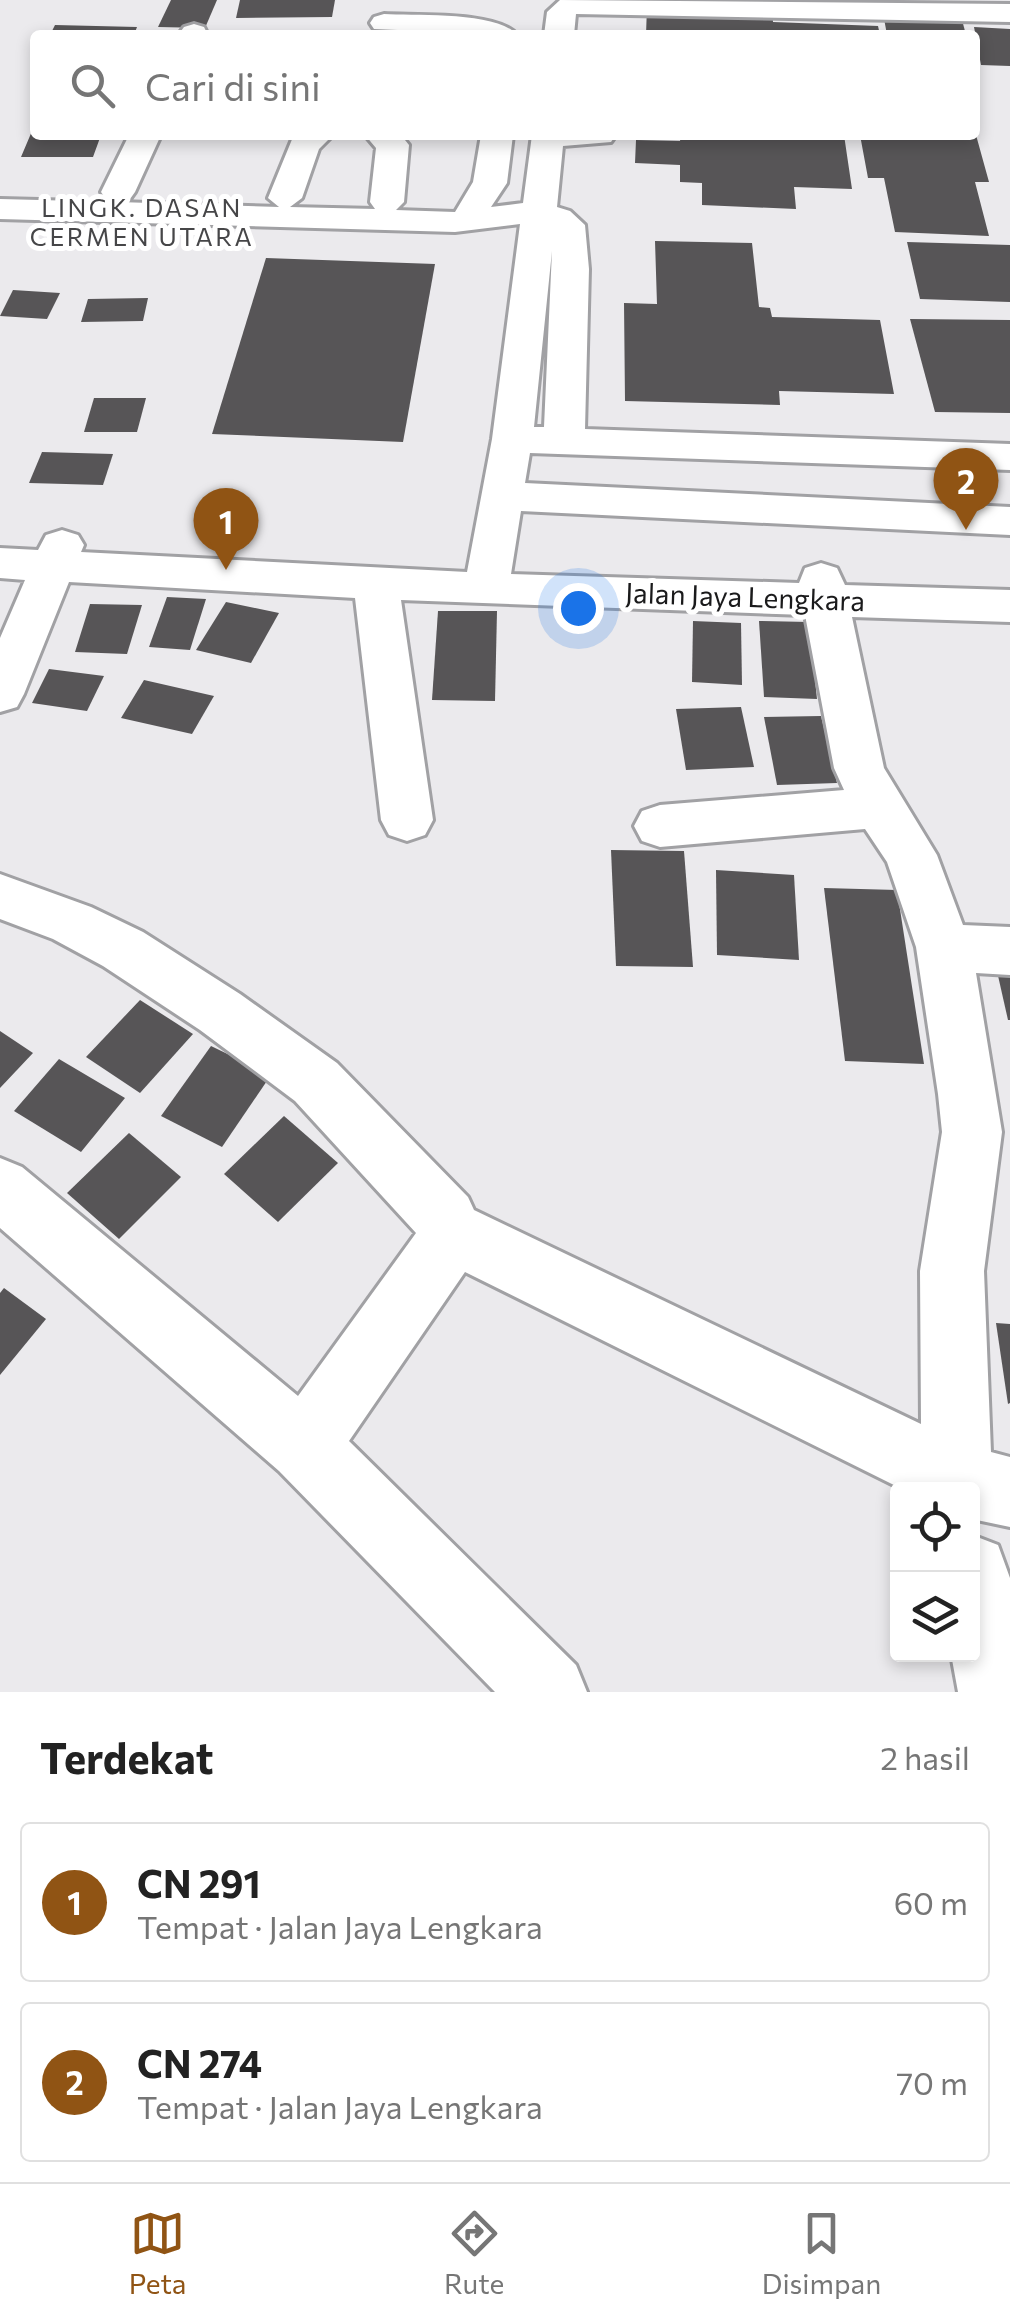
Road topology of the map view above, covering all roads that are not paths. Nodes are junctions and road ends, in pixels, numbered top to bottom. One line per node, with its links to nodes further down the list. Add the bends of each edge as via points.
1 (1010, 14): 4 (street, via 576,5 561,12)
2 (384, 23): 3 (street)
3 (488, 30)
4 (559, 30)
5 (143, 140): 11 (street)
6 (310, 140): 12 (street)
7 (386, 140): 13 (street, via 393,146)
8 (495, 140): 17 (street, via 490,183)
9 (548, 140): 16 (street)
10 (0, 188): 11 (street)
11 (118, 192): 14 (street)
12 (285, 198): 13 (street); 14 (street)
13 (387, 202): 17 (street)
14 (169, 204): 15 (street); 17 (street, via 455,222)
15 (0, 209)
16 (540, 209): 17 (street); 18 (street); 19 (street, via 568,225)
17 (476, 211)
18 (512, 439): 19 (street); 21 (street)
19 (564, 441): 20 (street)
20 (1007, 469)
21 (502, 496): 22 (street); 26 (street)
22 (1010, 521)
23 (0, 542): 24 (street, Jalan Jaya Lengkara)
24 (58, 555): 25 (street, Jalan Jaya Lengkara); 26 (street, Jalan Jaya Lengkara); 27 (street, Jalan Jaya Lengkara); 31 (street)
25 (0, 563)
26 (488, 577): 27 (street, Jalan Jaya Lengkara); 29 (street, Jalan Jaya Lengkara)
27 (376, 583): 33 (street)
28 (1010, 585): 29 (street, Jalan Jaya Lengkara)
29 (823, 589): 30 (street, Jalan Jaya Lengkara); 32 (street, via 854,748)
30 (1010, 606)
31 (0, 694)
32 (878, 807): 34 (street); 36 (street, via 911,854)
33 (407, 820)
34 (660, 826)
35 (0, 896): 40 (street, via 123,948 316,1082 443,1212)
36 (944, 947): 37 (street); 38 (street)
37 (1010, 951)
38 (991, 1133): 43 (street, via 952,1271 957,1432)
39 (0, 1188): 41 (street)
40 (449, 1230): 41 (street, via 419,1286); 42 (street)
41 (304, 1446): 45 (street)
42 (966, 1482)
43 (973, 1482)
44 (972, 1572): 46 (street)
45 (548, 1692)
46 (996, 1692)

